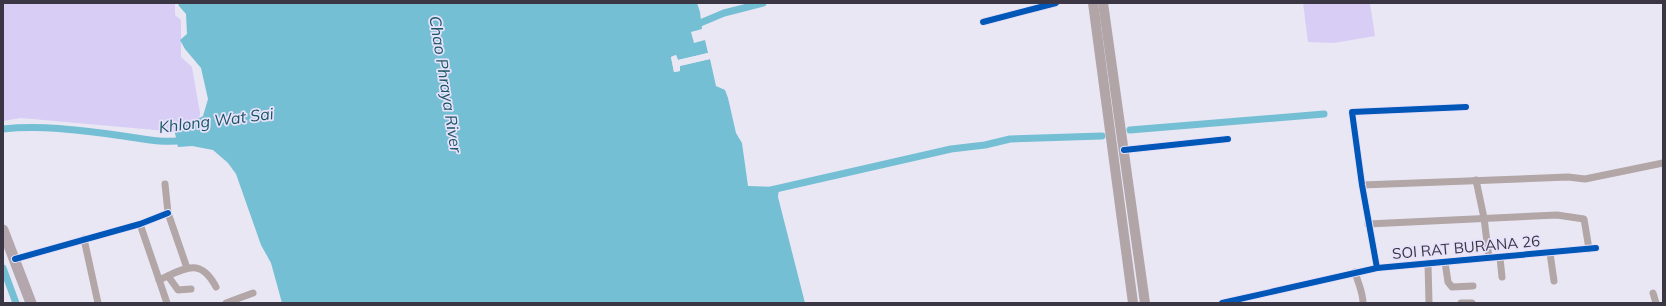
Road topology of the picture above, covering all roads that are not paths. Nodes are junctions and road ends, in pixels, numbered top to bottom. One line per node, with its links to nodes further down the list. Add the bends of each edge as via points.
1 (1056, 3): 4 (street)
2 (1093, 3): 42 (main road)
3 (1103, 3): 7 (main road)
4 (982, 22)
5 (1466, 107): 11 (street, via 1352,112)
6 (1228, 139): 7 (street)
7 (1124, 150): 43 (main road)
8 (1663, 162): 9 (street, via 1585,179 1568,177)
9 (1476, 180): 11 (street); 13 (street)
10 (165, 184): 12 (street)
11 (1362, 185): 15 (street)
12 (168, 213): 14 (street); 26 (street)
13 (1484, 218): 15 (street); 19 (street, via 1557,215 1582,218 1585,221); 21 (street)
14 (140, 224): 17 (street); 31 (street)
15 (1368, 224): 27 (street)
16 (3, 230): 23 (main road)
17 (84, 239): 23 (street); 39 (street)
18 (1596, 248): 19 (street, SOI RAT BURANA 26)
19 (1589, 249): 20 (street, SOI RAT BURANA 26)
20 (1550, 253): 22 (street, SOI RAT BURANA 26); 32 (street)
21 (1489, 258): 22 (street, SOI RAT BURANA 26); 24 (street, SOI RAT BURANA 26)
22 (1500, 258): 30 (street)
23 (15, 259): 38 (main road)
24 (1445, 262): 25 (street, SOI RAT BURANA 26); 33 (street, via 1448,282 1452,287)
25 (1428, 263): 27 (street, SOI RAT BURANA 26); 46 (street)
26 (187, 268): 29 (street); 34 (street, via 202,269)
27 (1377, 268): 28 (street, SOI RAT BURANA 26)
28 (1355, 272): 44 (street, SOI RAT BURANA 26); 45 (street)
29 (168, 276): 31 (street); 35 (street, via 178,290)
30 (1502, 277)
31 (159, 280): 40 (street)
32 (1554, 281)
33 (1473, 286)
34 (216, 287)
35 (190, 289)
36 (1653, 293): 49 (street)
37 (253, 294): 41 (street)
38 (31, 303)
39 (98, 303)
40 (167, 303)
41 (226, 303)
42 (1133, 303)
43 (1145, 303)
44 (1222, 303)
45 (1364, 303)
46 (1429, 303)
47 (1461, 303): 48 (street)
48 (1472, 303)
49 (1656, 303)

